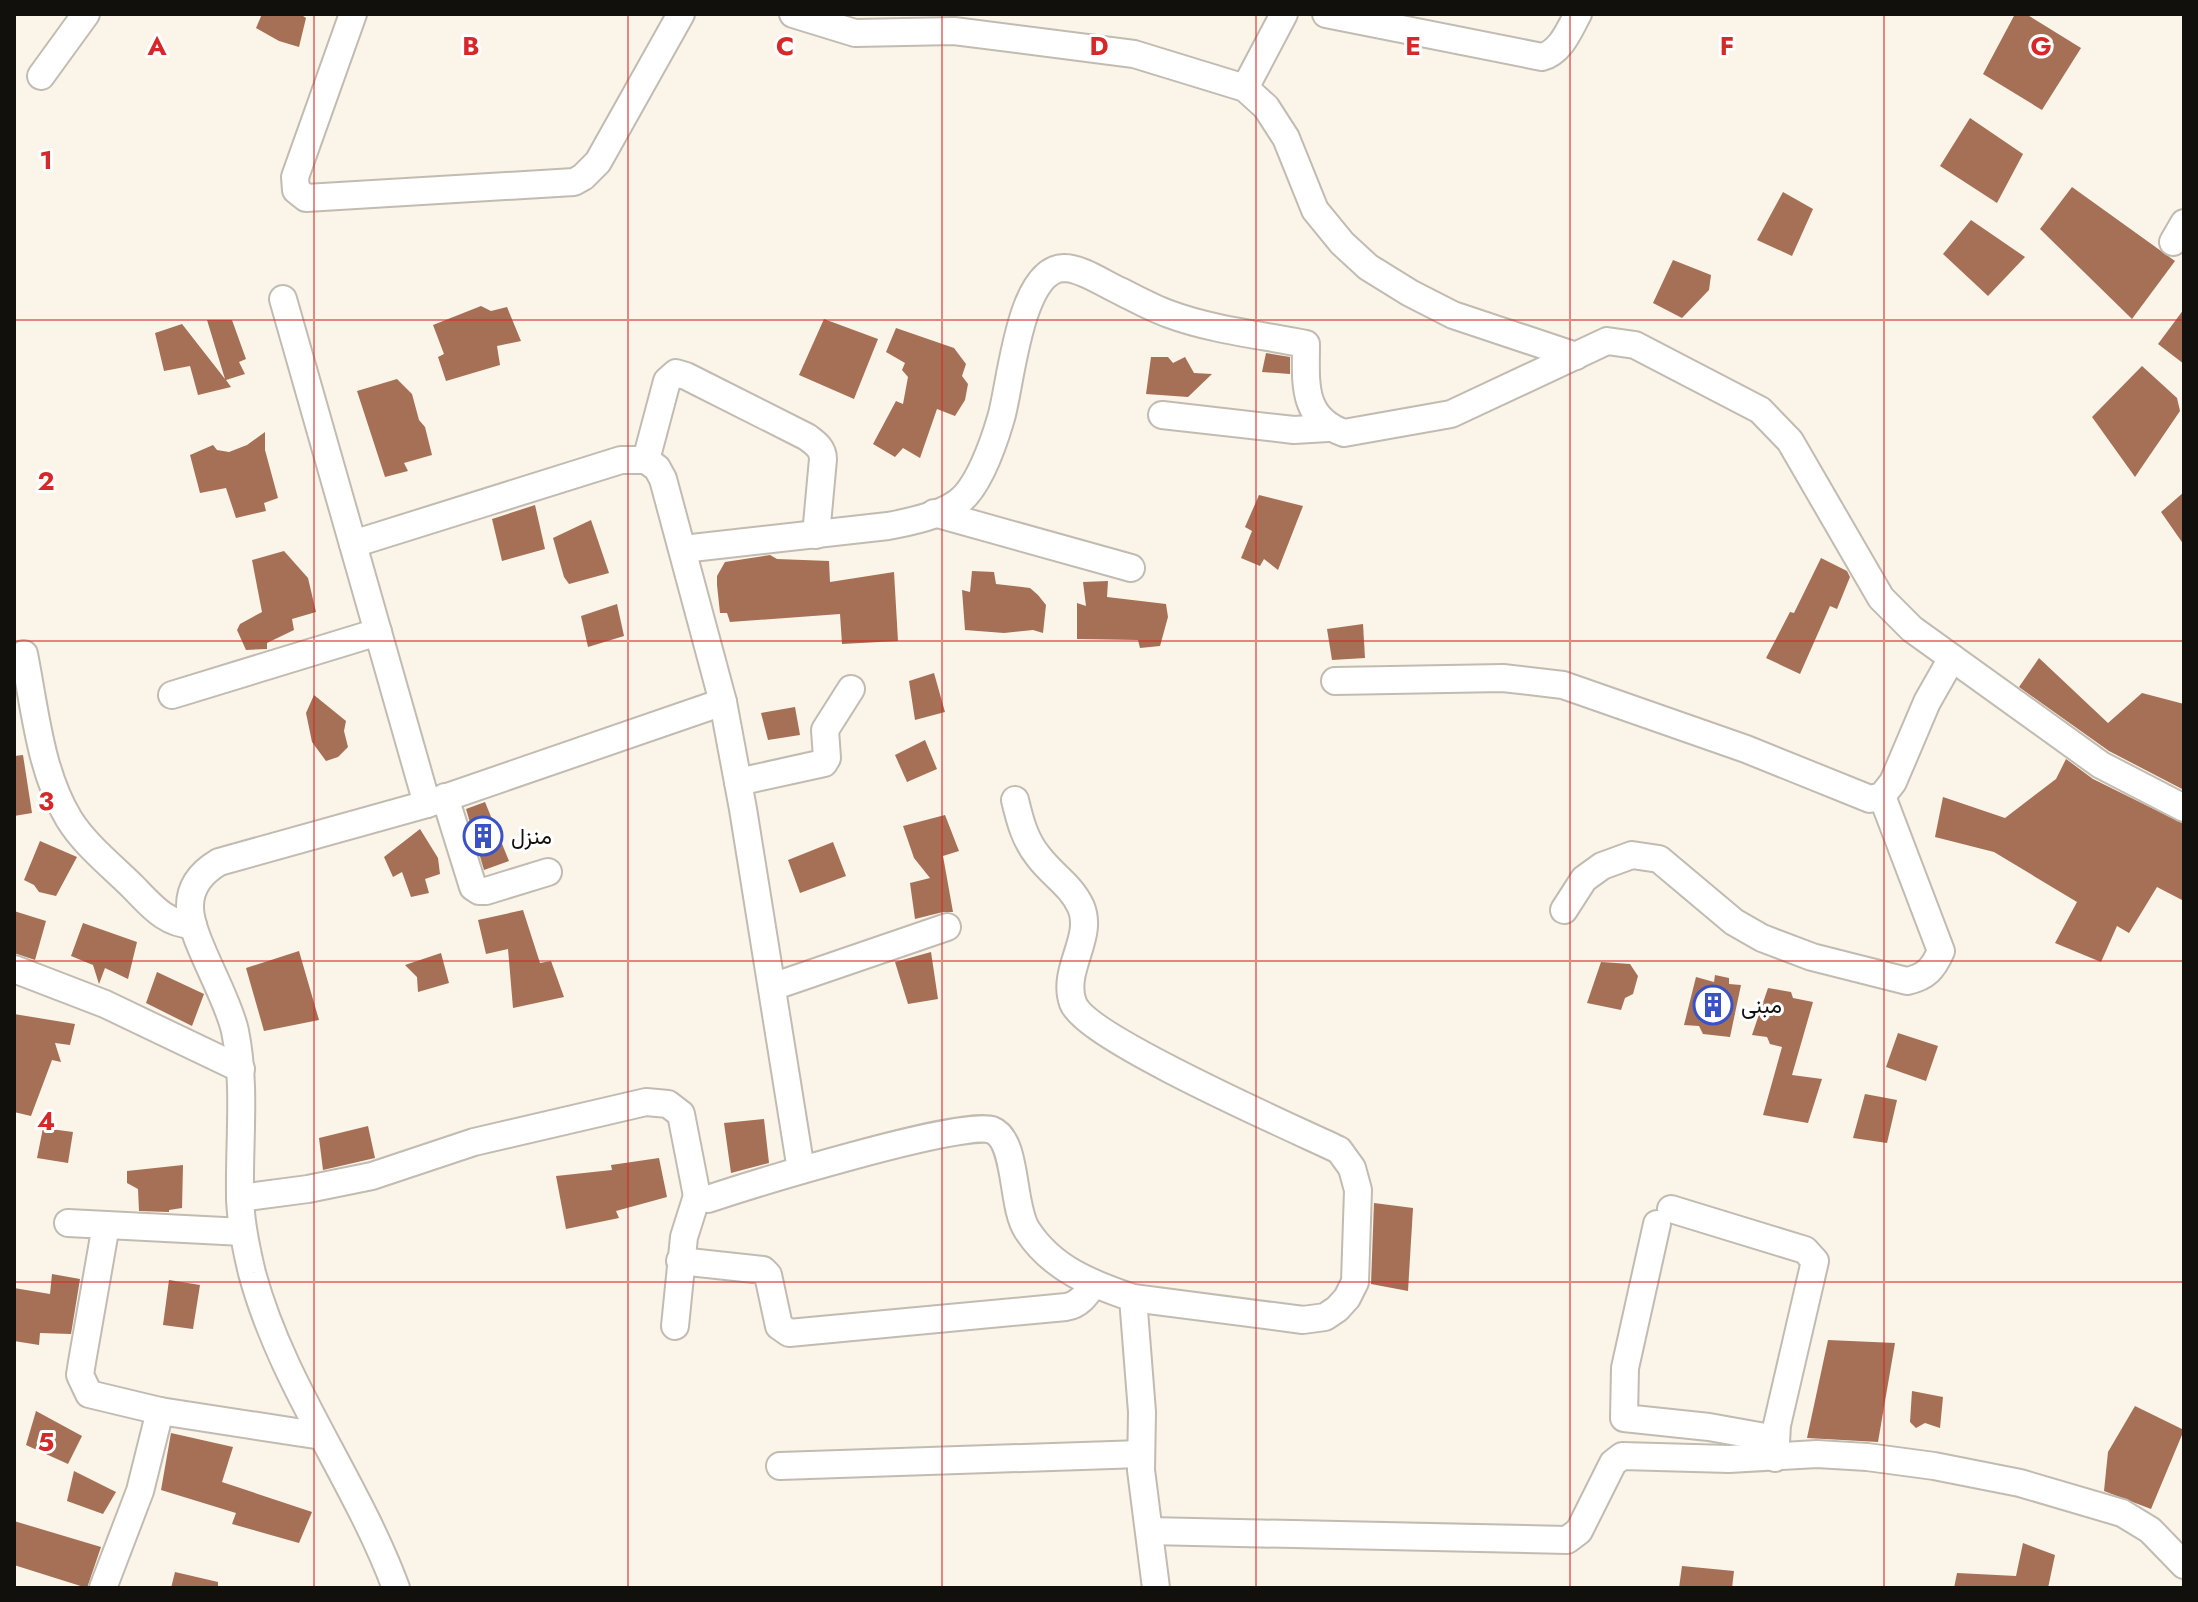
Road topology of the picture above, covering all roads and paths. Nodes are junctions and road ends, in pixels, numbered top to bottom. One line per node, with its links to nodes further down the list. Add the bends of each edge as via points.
1 (86, 14): 8 (street)
2 (353, 14): 3 (street, via 295,177 296,190 306,198 574,182 598,162)
3 (681, 14)
4 (793, 14): 9 (street, via 855,33 954,31 1134,54)
5 (1284, 14): 9 (street)
6 (1326, 14): 7 (street, via 1542,57 1563,41)
7 (1578, 14)
8 (41, 76)
9 (1245, 88): 11 (street, via 1266,107 1286,138 1315,210 1368,267 1453,315)
10 (283, 299): 17 (street)
11 (1576, 356): 13 (street, via 1451,414 1344,433); 22 (street, via 1607,341 1635,345 1760,410 1790,441 1881,598)
12 (1162, 415): 13 (street, via 1294,430)
13 (1328, 428): 15 (street, via 1309,402 1306,344 1170,315 1084,274 1059,268 1043,279 1024,311 1002,418 981,472 957,504)
14 (646, 460): 16 (street, via 667,381 676,373 686,376 807,437 823,451); 17 (street, via 621,460); 18 (street, via 663,479)
15 (934, 513): 16 (street, via 888,526); 19 (street)
16 (816, 535): 18 (street)
17 (353, 544): 20 (street)
18 (683, 549): 26 (street)
19 (1131, 568)
20 (378, 632): 25 (street); 29 (street)
21 (24, 654): 34 (street, via 43,751 70,820 160,914)
22 (1952, 658): 28 (street); 31 (street, via 2101,765)
23 (1335, 681): 28 (street, via 1503,678 1563,685 1870,799)
24 (851, 689): 27 (street, via 825,730 824,763)
25 (172, 695)
26 (723, 702): 27 (street); 29 (street)
27 (738, 782): 37 (street)
28 (1882, 796): 33 (street, via 1941,951 1921,978 1907,981 1812,957 1762,938 1734,922 1659,859 1632,855 1602,866 1584,879)
29 (436, 800): 32 (street, via 479,891); 34 (street, via 219,862 193,889)
30 (1015, 800): 47 (street, via 1027,842 1070,888 1083,911 1084,928 1072,969 1074,1007 1139,1053 1339,1150 1352,1168 1358,1190 1355,1282 1347,1298 1325,1317 1303,1320)
31 (2184, 808)
32 (548, 872)
33 (1564, 910)
34 (193, 925): 38 (street, via 227,1002)
35 (947, 927): 37 (street)
36 (14, 969): 38 (street, via 105,1004)
37 (772, 987): 39 (street)
38 (241, 1069): 41 (street)
39 (801, 1170): 40 (street, via 708,1199); 46 (street, via 976,1128 993,1130 1010,1154 1017,1209 1027,1230 1067,1271)
40 (697, 1196): 41 (street, via 681,1114 668,1104 646,1102 474,1142 372,1176); 45 (street)
41 (240, 1198): 44 (street)
42 (68, 1223): 43 (street)
43 (106, 1225): 44 (street); 49 (street, via 82,1384 89,1394)
44 (243, 1232): 50 (street, via 276,1338)
45 (680, 1261): 46 (street, via 763,1270 779,1326 789,1333 1074,1306); 48 (street)
46 (1093, 1285): 47 (street)
47 (1133, 1298): 52 (street)
48 (675, 1326)
49 (160, 1411): 50 (street); 56 (street, via 140,1491)
50 (322, 1436): 57 (street)
51 (1776, 1448): 51 (street, via 1815,1261 1805,1250 1664,1216 1625,1368 1624,1418 1709,1427); 54 (street, via 1622,1456 1613,1463 1579,1531 1567,1540); 55 (street, via 1934,1466 2020,1483 2122,1513 2150,1530)
52 (1141, 1454): 53 (street); 54 (street)
53 (780, 1466)
54 (1149, 1531): 58 (street)
55 (2184, 1565)
56 (103, 1588)
57 (396, 1588)
58 (1156, 1588)

